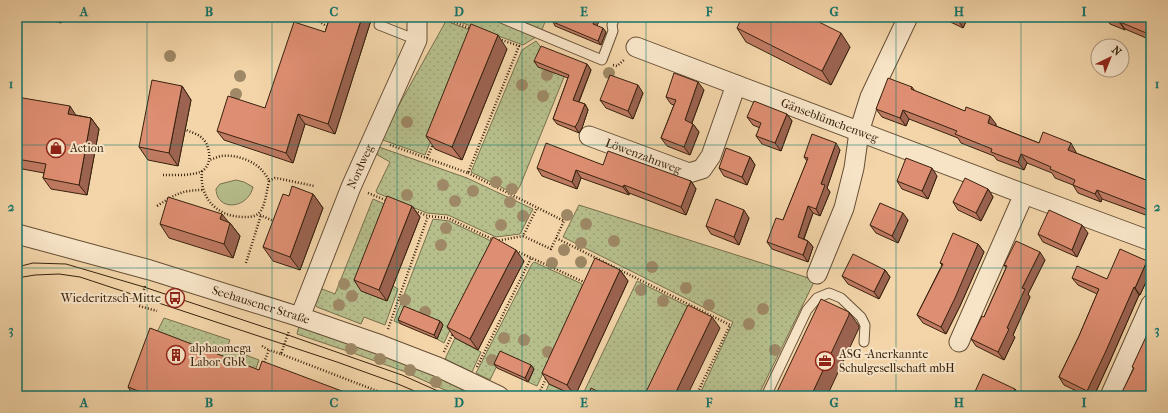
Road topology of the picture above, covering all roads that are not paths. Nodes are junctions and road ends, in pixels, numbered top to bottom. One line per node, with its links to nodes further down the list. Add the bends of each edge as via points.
1 (382, 17): 6 (lane, via 380,25)
2 (419, 17): 6 (street, Nordweg)
3 (499, 17): 4 (lane, via 602,60 613,31)
4 (615, 17)
5 (908, 17): 9 (street, via 870,97)
6 (416, 40): 16 (street, Nordweg)
7 (636, 47): 8 (street, Gänseblümchenweg)
8 (736, 85): 9 (street, Gänseblümchenweg); 10 (street, Löwenzahnweg, via 711,156 702,169 689,173)
9 (859, 132): 11 (street, Gänseblümchenweg); 14 (street, via 854,168 844,208)
10 (589, 136)
11 (1024, 194): 13 (street, Gänseblümchenweg); 18 (street)
12 (17, 234): 16 (street, Seehausener Straße, via 150,270)
13 (1151, 240)
14 (818, 274)
15 (1151, 304): 21 (street)
16 (297, 316): 19 (street, Seehausener Straße, via 438,367)
17 (864, 342): 20 (lane, via 865,325 861,316 841,298 829,293 817,298 807,310)
18 (959, 342)
19 (499, 396)
20 (766, 396)
21 (1110, 396)

